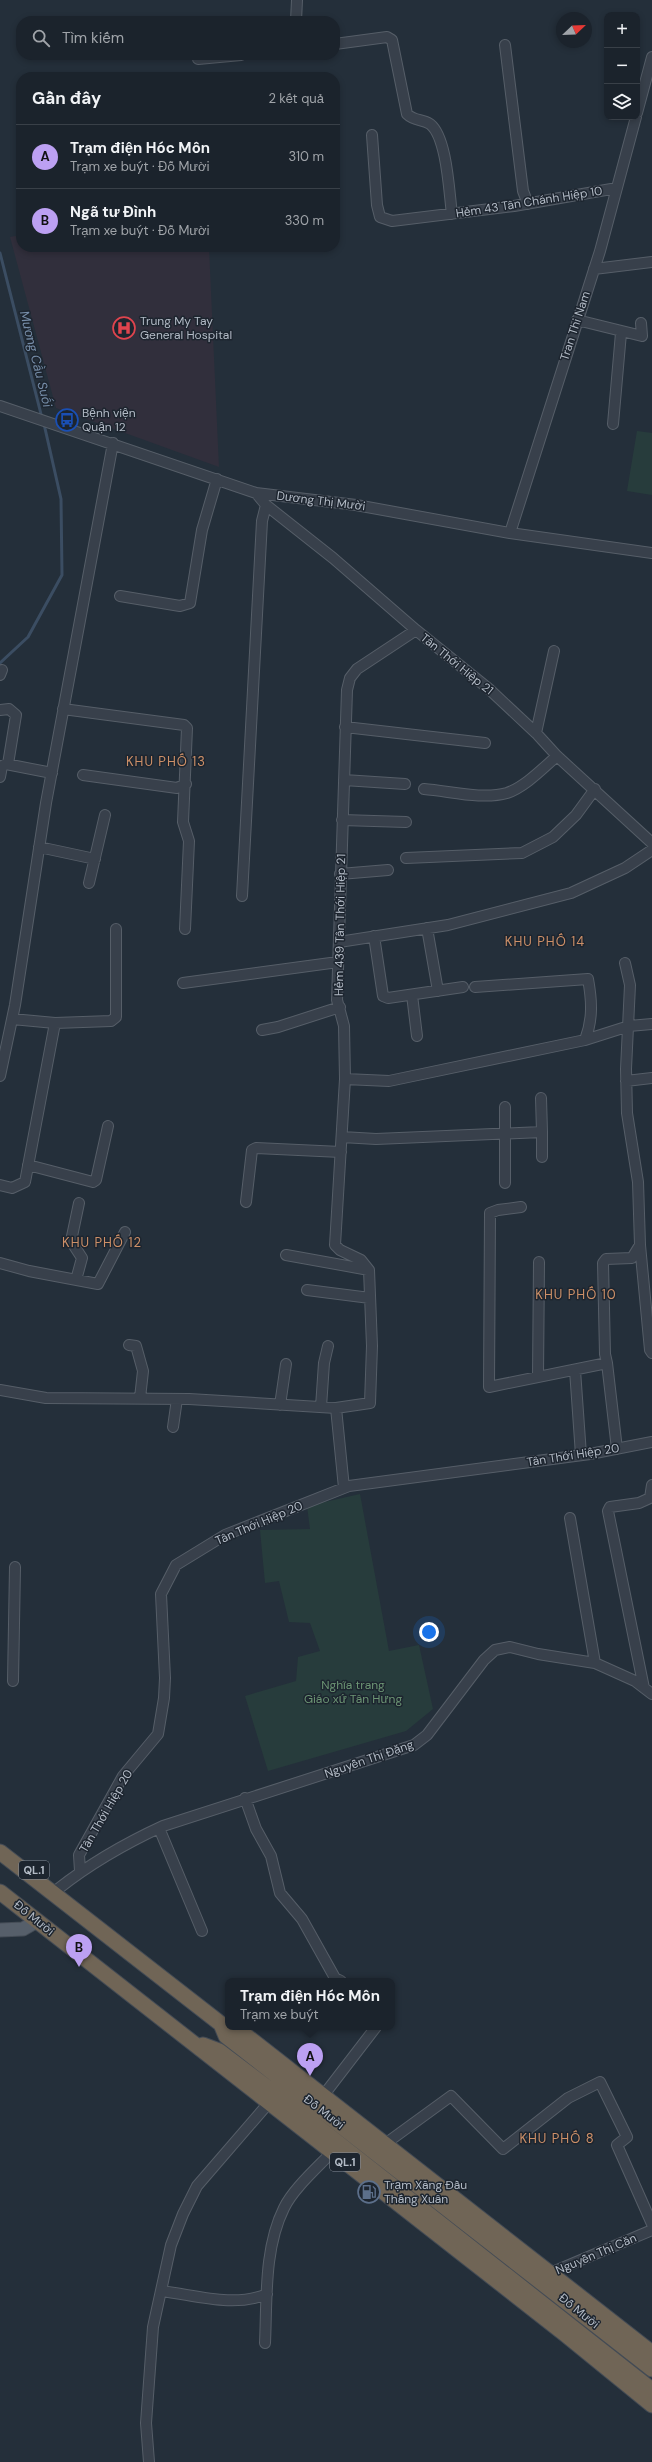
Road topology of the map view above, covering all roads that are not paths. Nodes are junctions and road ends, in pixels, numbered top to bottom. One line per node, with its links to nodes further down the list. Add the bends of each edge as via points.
1 (297, 0): 2 (street)
2 (296, 16)
3 (340, 43): 12 (street, via 387,37 392,40 408,114 411,118 430,124 441,140)
4 (505, 45): 11 (street, via 523,191)
5 (652, 57): 6 (street)
6 (648, 84): 7 (street)
7 (640, 105)
8 (635, 120): 10 (street, Tran Thi Nam)
9 (372, 135): 12 (street, Hẻm 43 Tân Chánh Hiệp 10, via 380,217 392,221)
10 (617, 188): 11 (street, Hẻm 43 Tân Chánh Hiệp 10); 14 (street, Tran Thi Nam)
11 (528, 204): 12 (street, Hẻm 43 Tân Chánh Hiệp 10)
12 (452, 214)
13 (652, 262): 14 (street)
14 (594, 268): 15 (street, Tran Thi Nam)
15 (577, 320): 17 (street); 24 (street, Tran Thi Nam)
16 (641, 323): 17 (street, via 642,336)
17 (621, 333): 19 (street)
18 (0, 406): 20 (street, Dương Thị Mười)
19 (614, 424)
20 (113, 443): 21 (street, Dương Thị Mười); 29 (street)
21 (217, 479): 22 (street, Dương Thị Mười); 26 (street, via 202,530 190,603 180,606)
22 (256, 493): 23 (street, Tân Thới Hiệp 21); 24 (street, Dương Thị Mười, via 356,505)
23 (266, 505): 27 (street, Tân Thới Hiệp 21, via 333,558); 55 (street, via 262,521)
24 (510, 533): 25 (street, Dương Thị Mười)
25 (652, 553)
26 (120, 596)
27 (416, 630): 31 (street, Hẻm 439 Tân Thới Hiệp 21, via 357,669 350,678 346,690); 32 (street, Tân Thới Hiệp 21, via 489,689)
28 (554, 652): 32 (street)
29 (64, 709): 36 (street); 40 (street, via 184,725 187,728)
30 (0, 710): 35 (street, via 9,710 16,715)
31 (345, 727): 33 (street); 39 (street, Hẻm 439 Tân Thới Hiệp 21)
32 (536, 733): 34 (street, Tân Thới Hiệp 21)
33 (485, 743)
34 (557, 756): 42 (street, via 508,792 489,795); 43 (street, Tân Thới Hiệp 21)
35 (8, 764): 36 (street); 38 (street, via 2,766)
36 (52, 773): 48 (street)
37 (83, 775): 40 (street, via 177,788)
38 (0, 777)
39 (344, 780): 41 (street); 45 (street, Hẻm 439 Tân Thới Hiệp 21)
40 (186, 784): 58 (street, via 184,822 188,841)
41 (405, 784)
42 (424, 789)
43 (595, 789): 47 (street, Tân Thới Hiệp 21); 50 (street, via 576,815 553,837 522,853)
44 (105, 815): 51 (street)
45 (342, 820): 46 (street); 53 (street, Hẻm 439 Tân Thới Hiệp 21)
46 (406, 822)
47 (652, 843)
48 (39, 847): 51 (street); 69 (street)
49 (652, 850): 56 (street, via 625,868 571,894)
50 (406, 858)
51 (95, 859): 54 (street)
52 (388, 870): 53 (street)
53 (340, 874): 60 (street, Hẻm 439 Tân Thới Hiệp 21)
54 (89, 883)
55 (242, 896)
56 (427, 928): 59 (street); 66 (street)
57 (116, 929): 70 (street, via 116,1017 111,1022)
58 (185, 929)
59 (374, 936): 60 (street); 67 (street, via 383,996 388,998)
60 (339, 942): 61 (street, Hẻm 439 Tân Thới Hiệp 21)
61 (338, 962): 63 (street); 68 (street, Hẻm 439 Tân Thới Hiệp 21, via 337,1000)
62 (626, 963): 72 (street, via 630,985)
63 (183, 983)
64 (475, 987): 75 (street, via 588,979 593,1005)
65 (463, 988): 66 (street)
66 (438, 991): 67 (street)
67 (412, 995): 74 (street)
68 (340, 1007): 73 (street); 78 (street, Hẻm 439 Tân Thới Hiệp 21, via 344,1026)
69 (12, 1019): 70 (street); 76 (street)
70 (55, 1023): 88 (street)
71 (652, 1024): 72 (street)
72 (629, 1026): 75 (street); 79 (street)
73 (262, 1030)
74 (417, 1036)
75 (585, 1040): 78 (street, via 389,1081)
76 (0, 1076)
77 (652, 1078): 79 (street)
78 (345, 1079): 85 (street, Hẻm 439 Tân Thới Hiệp 21)
79 (626, 1081): 95 (street, via 627,1113 638,1182)
80 (541, 1098): 83 (street)
81 (506, 1107): 84 (street)
82 (108, 1126): 88 (street, via 96,1180 93,1182)
83 (542, 1132): 84 (street); 87 (street)
84 (506, 1133): 85 (street, via 376,1139); 89 (street)
85 (342, 1137): 86 (street, Hẻm 439 Tân Thới Hiệp 21)
86 (341, 1152): 91 (street, via 256,1148 252,1150); 99 (street, Hẻm 439 Tân Thới Hiệp 21, via 335,1245 361,1260)
87 (542, 1157)
88 (28, 1165): 90 (street, via 25,1182 12,1188)
89 (505, 1183)
90 (0, 1185)
91 (246, 1202)
92 (79, 1203): 100 (street, via 70,1241 82,1258)
93 (521, 1207): 109 (street, via 490,1213 489,1386)
94 (125, 1232): 100 (street, via 98,1284)
95 (640, 1244): 105 (street); 106 (street, via 632,1258 606,1259 603,1263)
96 (286, 1255): 99 (street)
97 (0, 1262): 100 (street, via 29,1271)
98 (539, 1262): 109 (street)
99 (369, 1270): 102 (street)
100 (76, 1280)
101 (307, 1290): 102 (street)
102 (370, 1298): 115 (street, via 370,1403)
103 (129, 1345): 111 (street, via 136,1346 143,1371)
104 (328, 1346): 114 (street, via 324,1363)
105 (652, 1353)
106 (607, 1363): 108 (street); 118 (street)
107 (286, 1364): 113 (street)
108 (575, 1370): 109 (street); 119 (street)
109 (538, 1377)
110 (0, 1390): 111 (street, via 46,1398)
111 (140, 1398): 112 (street)
112 (177, 1399): 113 (street); 116 (street)
113 (280, 1405): 114 (street)
114 (321, 1407): 115 (street)
115 (336, 1408): 121 (street)
116 (173, 1427)
117 (652, 1442): 118 (street, Tân Thới Hiệp 20)
118 (617, 1449): 119 (street, Tân Thới Hiệp 20)
119 (581, 1456): 121 (street, Tân Thới Hiệp 20)
120 (652, 1485): 126 (street, via 650,1498 640,1503 610,1507 608,1511)
121 (344, 1488): 131 (street, Tân Thới Hiệp 20, via 225,1535 176,1566 161,1594 165,1678 158,1734 123,1776 80,1855)
122 (570, 1518): 124 (street)
123 (15, 1567): 125 (street)
124 (594, 1663): 126 (street, Nguyễn Thị Đặng, via 635,1681); 127 (street, Nguyễn Thị Đặng, via 538,1654 510,1646 495,1650 484,1660 427,1735 414,1745 348,1768)
125 (13, 1681)
126 (648, 1691)
127 (245, 1798): 128 (street, Nguyễn Thị Đặng); 138 (street, via 256,1829 271,1856 280,1893 302,1919)
128 (159, 1828): 131 (street, Nguyễn Thị Đặng, via 124,1843); 137 (street)
129 (0, 1843): 134 (highway, Đỗ Mười / QL.1)
130 (0, 1852): 134 (highway, Đỗ Mười / QL.1)
131 (80, 1871): 134 (street, Nguyễn Thị Đặng)
132 (0, 1885): 135 (highway, Đỗ Mười / QL.1)
133 (0, 1892): 135 (highway, Đỗ Mười / QL.1)
134 (56, 1892): 139 (highway, Đỗ Mười / QL.1); 148 (highway, Đỗ Mười / QL.1, via 221,2024 226,2036)
135 (38, 1919): 136 (main road, via 23,1929); 143 (highway, Đỗ Mười / QL.1, via 204,2045 219,2051)
136 (0, 1930)
137 (202, 1931)
138 (335, 1978)
139 (225, 2020)
140 (238, 2030): 142 (highway, Đỗ Mười / QL.1)
141 (374, 2030): 142 (street)
142 (323, 2096): 144 (highway, Đỗ Mười / QL.1)
143 (272, 2099): 145 (highway, Đỗ Mười / QL.1); 149 (street, via 197,2186 182,2214 171,2246); 154 (highway, Đỗ Mười / QL.1)
144 (385, 2144): 146 (street, via 451,2096 503,2148 568,2098 600,2082 626,2137 617,2146); 148 (highway, Đỗ Mười / QL.1)
145 (332, 2152): 150 (street, via 284,2207 275,2231); 155 (highway, Đỗ Mười / QL.1)
146 (652, 2224)
147 (652, 2230): 148 (street, Nguyễn Thị Căn)
148 (547, 2278): 152 (highway, Đỗ Mười / QL.1); 153 (highway, Đỗ Mười / QL.1)
149 (161, 2290): 150 (street, via 233,2301); 156 (street, via 152,2334 146,2424)
150 (267, 2294): 151 (street)
151 (266, 2343)
152 (652, 2353)
153 (652, 2369)
154 (652, 2390)
155 (652, 2405)
156 (149, 2462)

